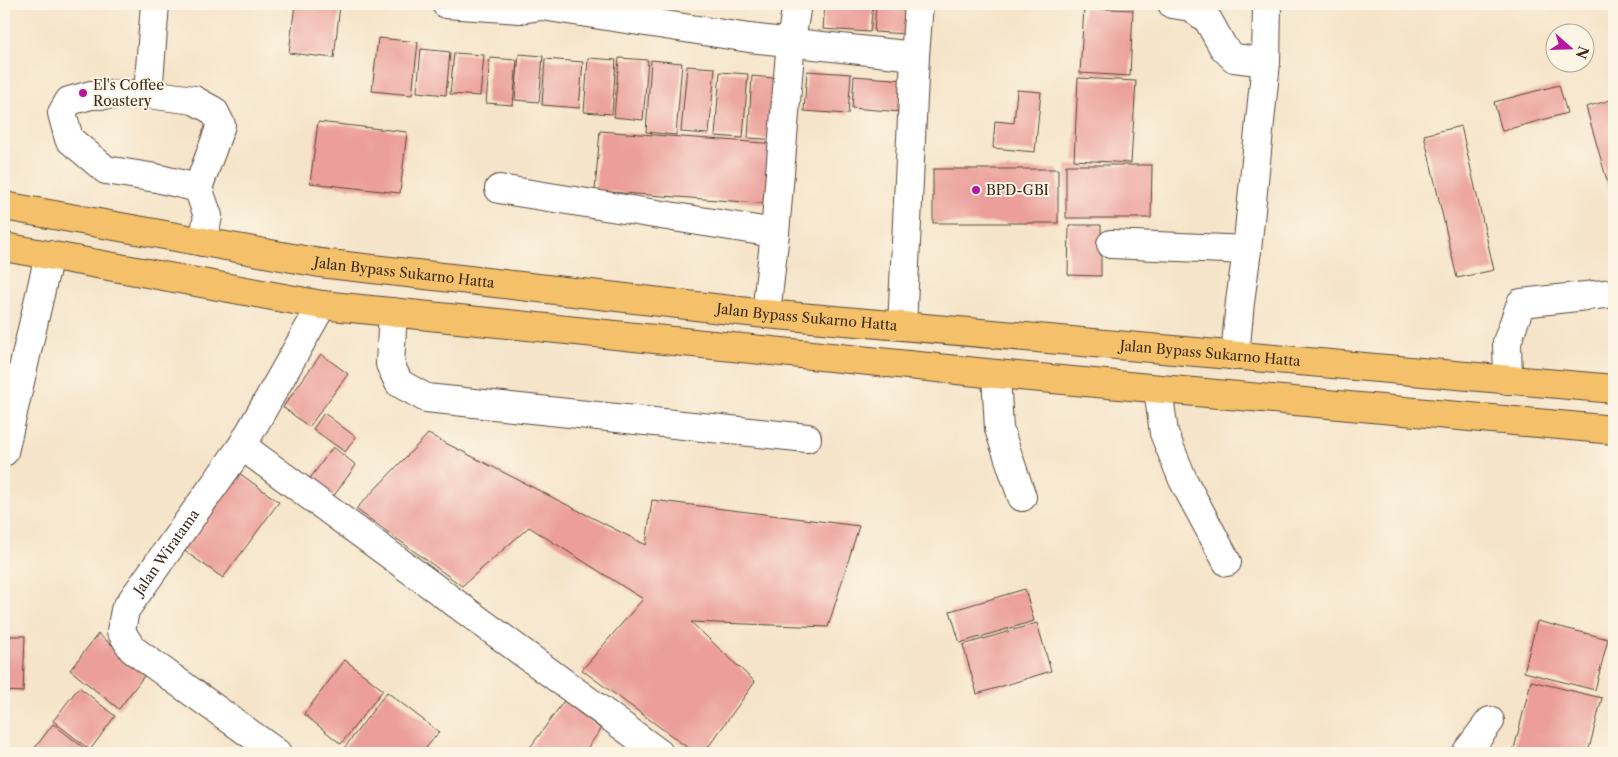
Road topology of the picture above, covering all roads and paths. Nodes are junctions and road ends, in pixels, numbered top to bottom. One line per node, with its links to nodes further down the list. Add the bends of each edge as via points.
1 (155, 4): 11 (street)
2 (446, 4): 7 (street)
3 (797, 4): 8 (street)
4 (919, 4): 9 (street)
5 (1172, 4): 10 (street, via 1191,7 1208,20 1223,47 1234,58)
6 (1267, 4): 10 (street)
7 (534, 6): 8 (street, via 749,38)
8 (791, 41): 9 (street); 15 (street)
9 (915, 56): 25 (street)
10 (1266, 62): 19 (street)
11 (148, 94): 12 (street, via 194,100 214,111 221,126); 12 (street, via 91,95 69,102 62,113 69,139 106,170)
12 (198, 188): 16 (street, via 208,216)
13 (499, 189): 15 (street)
14 (4, 206): 16 (highway, Jalan Bypass Sukarno Hatta)
15 (775, 233): 24 (street)
16 (202, 242): 24 (highway, Jalan Bypass Sukarno Hatta, via 320,263)
17 (1111, 244): 19 (street)
18 (4, 247): 20 (highway)
19 (1247, 250): 26 (street)
20 (49, 255): 22 (highway); 34 (street)
21 (1614, 293): 28 (street, via 1522,303 1507,342)
22 (322, 305): 23 (highway); 33 (street, Jalan Wiratama)
23 (393, 312): 27 (highway); 32 (street, via 390,364 399,383 426,398)
24 (766, 314): 25 (highway, Jalan Bypass Sukarno Hatta)
25 (902, 326): 26 (highway, Jalan Bypass Sukarno Hatta)
26 (1235, 356): 28 (highway, Jalan Bypass Sukarno Hatta)
27 (996, 374): 29 (highway); 35 (street, via 999,429)
28 (1508, 380): 30 (highway, Jalan Bypass Sukarno Hatta)
29 (1158, 389): 31 (highway); 36 (street, via 1164,434 1183,480)
30 (1614, 389)
31 (1614, 430)
32 (807, 438)
33 (242, 446): 38 (street, Jalan Wiratama, via 125,610 121,631 132,649); 39 (street)
34 (4, 452)
35 (1022, 497)
36 (1227, 562)
37 (1490, 721): 40 (street)
38 (277, 753)
39 (659, 753)
40 (1466, 753)

